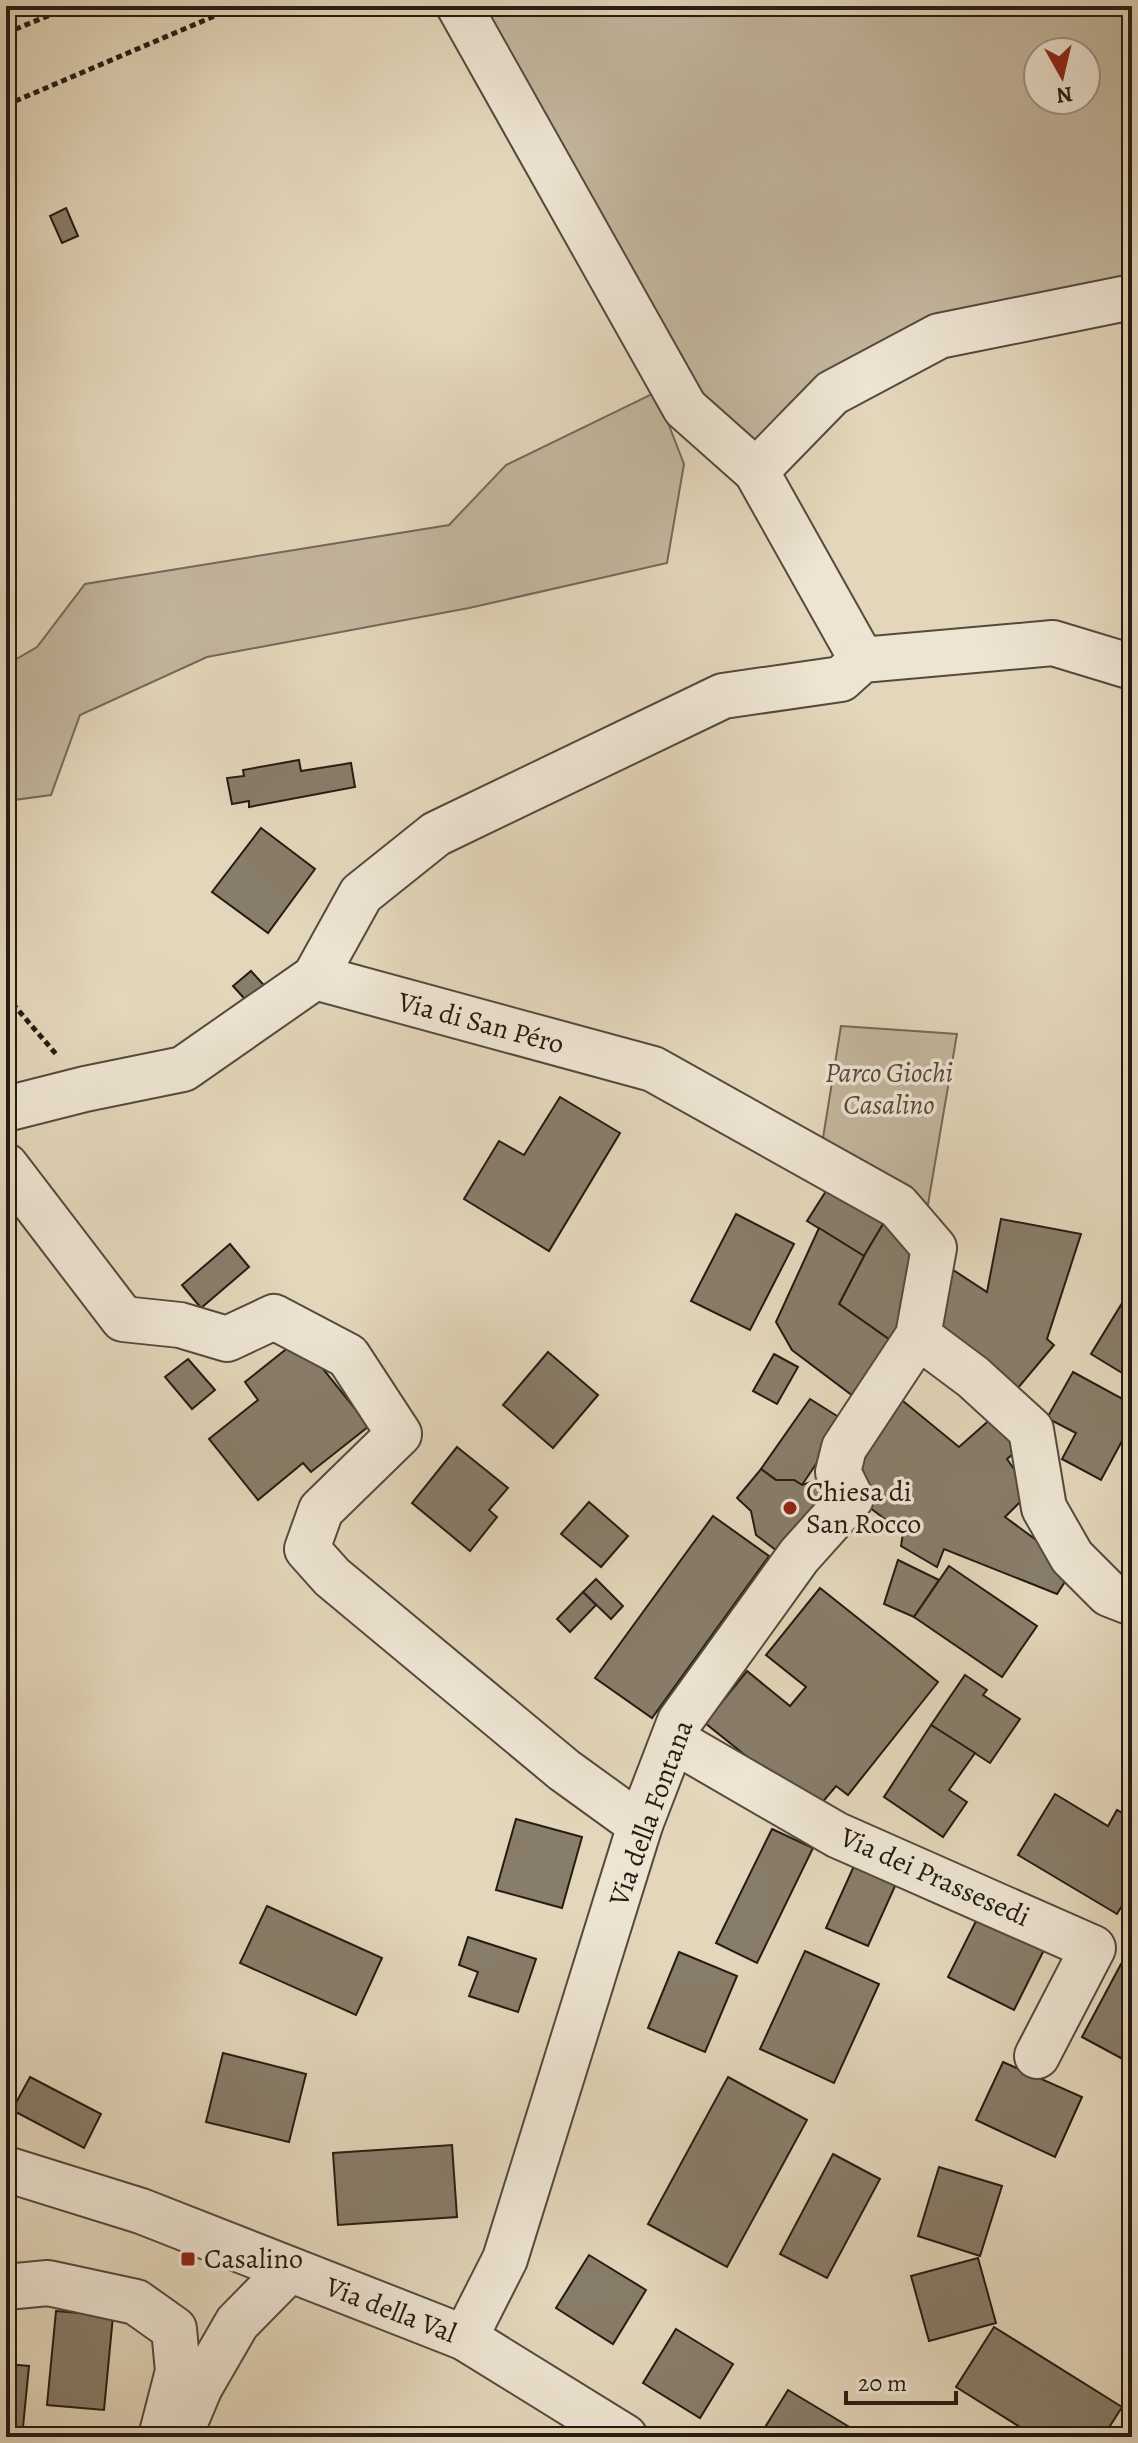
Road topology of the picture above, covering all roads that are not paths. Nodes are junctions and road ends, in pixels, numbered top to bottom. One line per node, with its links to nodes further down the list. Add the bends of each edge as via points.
1 (459, 6): 3 (street, via 685,408)
2 (1132, 297): 3 (street, via 939,336 832,393)
3 (756, 471): 4 (street)
4 (862, 660): 5 (street, via 1053,643); 6 (street, via 841,679 723,696 436,834 361,894)
5 (1132, 667)
6 (315, 977): 7 (street, via 183,1069); 9 (street, Via di San Péro, via 653,1069 898,1206)
7 (6, 1109)
8 (6, 1166): 13 (street, via 123,1319 180,1325 227,1339 274,1317 348,1356 399,1434 321,1510 307,1549 332,1577 564,1770)
9 (934, 1248): 10 (street, Via della Fontana)
10 (918, 1336): 11 (street, via 1031,1430 1044,1508 1072,1557 1109,1594); 12 (street, Via della Fontana, via 844,1448 838,1472 851,1498 799,1556 680,1721)
11 (1132, 1603)
12 (673, 1740): 13 (street, Via della Fontana); 14 (street, Via dei Prassesedi, via 837,1835 1093,1948)
13 (640, 1825): 18 (street, Via della Fontana, via 505,2259)
14 (1037, 2056)
15 (6, 2169): 16 (street, Via della Val, via 141,2211)
16 (289, 2270): 18 (street, Via della Val); 20 (street, via 237,2323)
17 (6, 2287): 19 (street, via 48,2283 136,2302 174,2329 178,2371)
18 (465, 2338): 21 (street, Via della Val)
19 (161, 2437)
20 (179, 2437)
21 (625, 2437)

